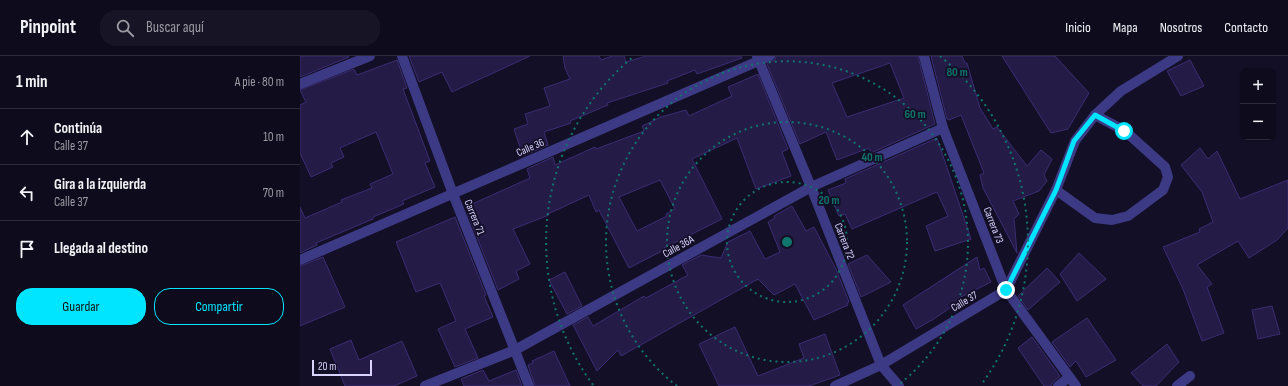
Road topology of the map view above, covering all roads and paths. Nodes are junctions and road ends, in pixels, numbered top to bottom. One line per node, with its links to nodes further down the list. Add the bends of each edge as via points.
1 (370, 56): 7 (street)
2 (402, 56): 12 (street, Carrera 71)
3 (770, 56): 6 (street, Calle 36)
4 (924, 56): 9 (street, Carrera 73)
5 (1178, 56): 8 (street, via 1121,91)
6 (757, 58): 10 (street, Carrera 72); 12 (street, Calle 36)
7 (300, 84)
8 (1095, 115): 11 (street, via 1074,141); 11 (street, via 1124,131 1165,167 1168,177 1163,190 1128,216 1112,220 1095,218)
9 (943, 128): 10 (street, Calle 36A); 14 (street, Carrera 73)
10 (811, 187): 15 (street, Calle 36A); 16 (street, Carrera 72)
11 (1056, 190): 14 (street)
12 (453, 194): 13 (street, Calle 36); 15 (street, Carrera 71)
13 (300, 260)
14 (1006, 290): 16 (street, Calle 37); 18 (street, Carrera 73)
15 (515, 350): 19 (street, Calle 36A); 20 (street, Carrera 71)
16 (881, 365): 21 (street, Calle 37); 22 (street, Carrera 72)
17 (1190, 376): 25 (street)
18 (1069, 377): 23 (street); 24 (street, Carrera 73)
19 (425, 386)
20 (529, 386)
21 (835, 386)
22 (899, 386)
23 (1058, 386)
24 (1076, 386)
25 (1177, 386)

